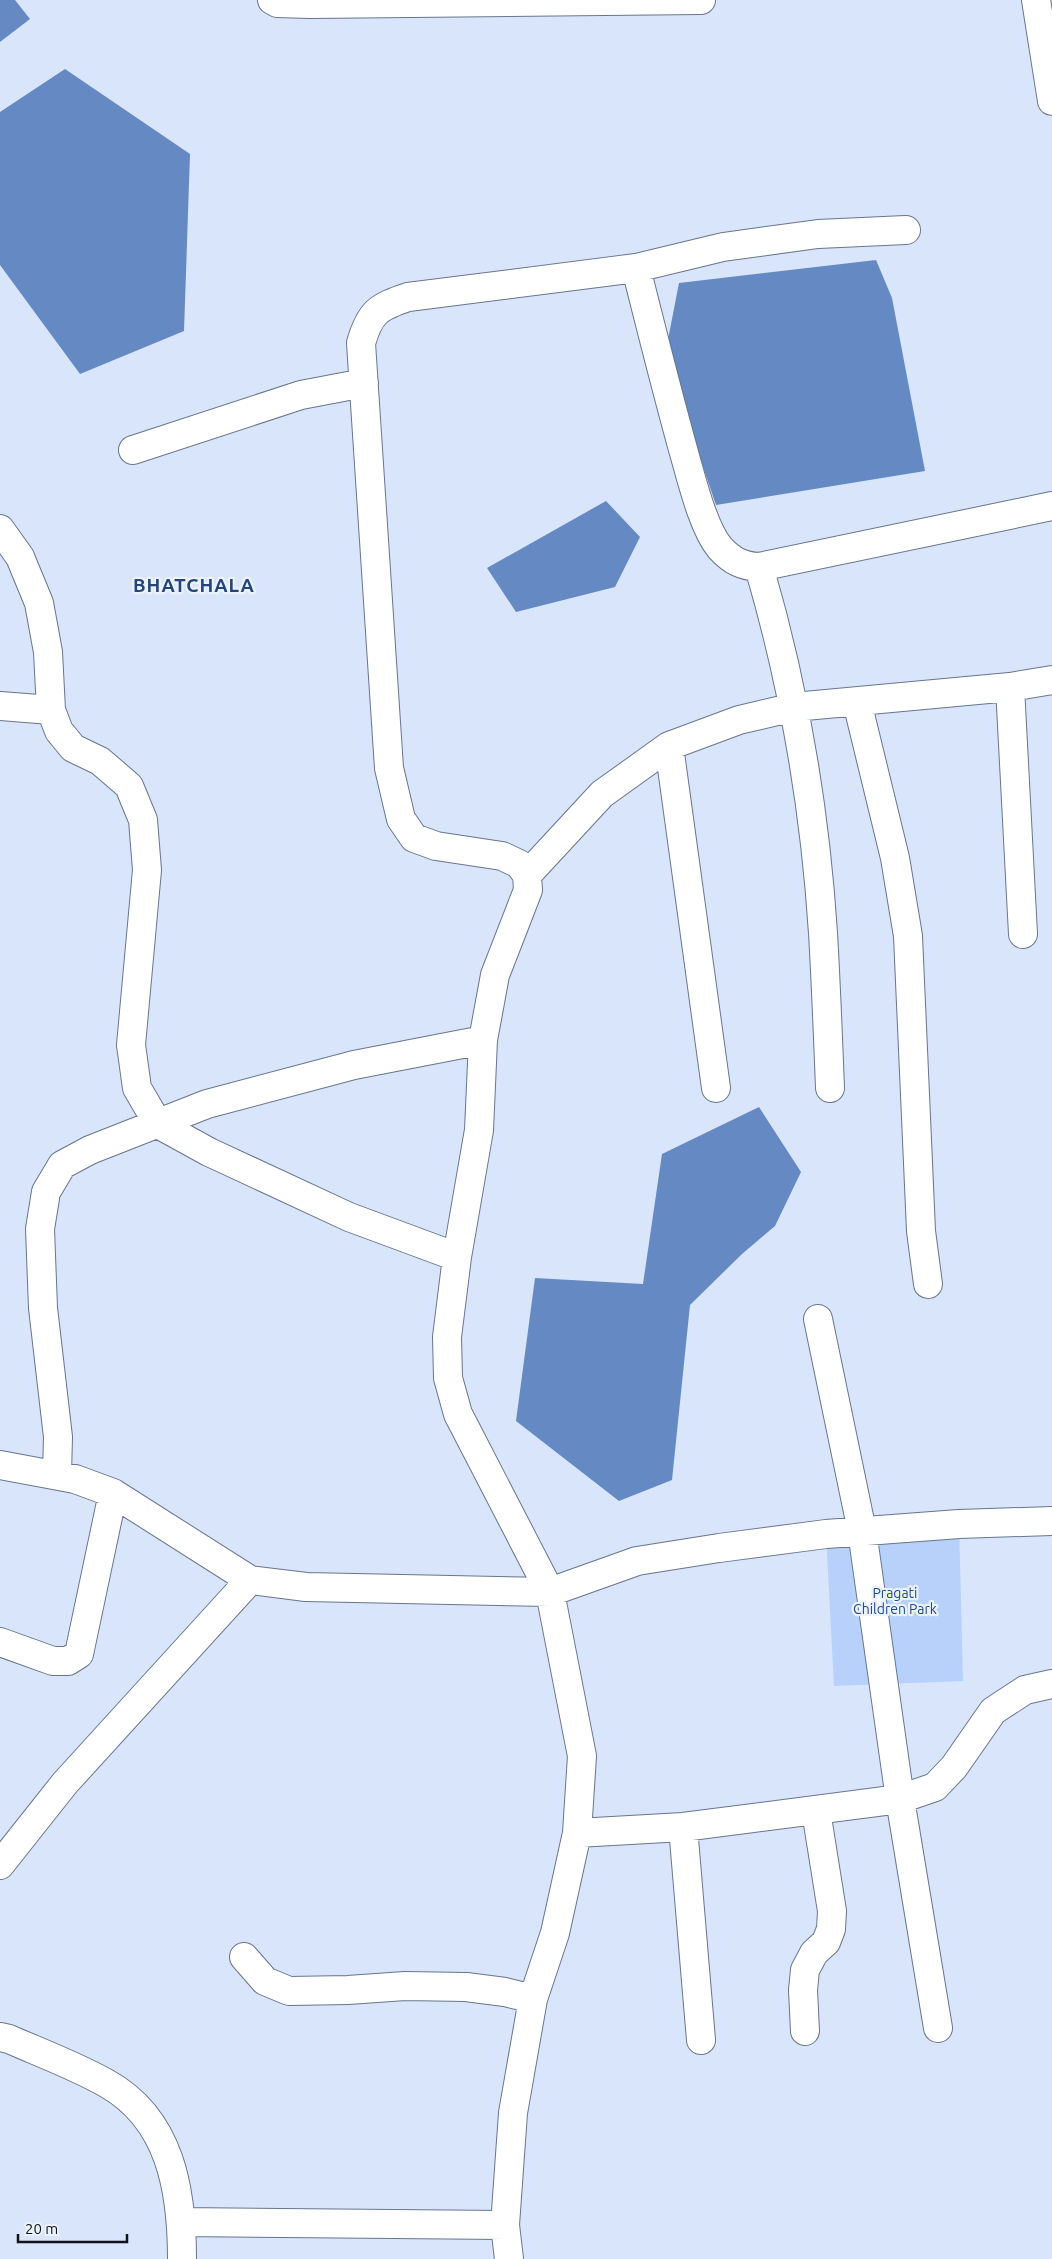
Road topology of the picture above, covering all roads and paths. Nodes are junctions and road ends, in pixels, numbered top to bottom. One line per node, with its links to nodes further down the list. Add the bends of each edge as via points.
1 (272, 0): 4 (street, via 310,4)
2 (701, 0): 4 (street)
3 (1036, 0): 5 (street)
4 (464, 2)
5 (1052, 101)
6 (906, 230): 7 (street, via 809,235 723,247)
7 (636, 268): 8 (street, via 408,297 386,305 367,322 361,343); 12 (street, via 699,506 718,546 731,560 744,566)
8 (364, 384): 9 (street, via 301,395); 20 (street, via 389,768 401,819 414,838 436,846 502,856 519,864)
9 (133, 450)
10 (1052, 506): 12 (street)
11 (0, 529): 18 (street, via 20,558 39,603 48,652)
12 (759, 567): 17 (street)
13 (1052, 680): 14 (street)
14 (1010, 687): 15 (street); 21 (street)
15 (857, 702): 17 (street); 27 (street, via 896,858 908,936 921,1231)
16 (0, 706): 18 (street)
17 (794, 707): 19 (street, via 739,720); 24 (street, via 808,789 823,931)
18 (52, 710): 25 (street, via 59,731 73,748 100,761 129,786 143,820 147,870 130,1045 137,1088)
19 (669, 746): 20 (street, via 602,794); 23 (street)
20 (527, 875): 22 (street, via 528,890 495,975)
21 (1023, 934)
22 (483, 1040): 25 (street, via 354,1065 276,1085 207,1104); 26 (street, via 479,1130)
23 (716, 1088)
24 (830, 1088)
25 (158, 1124): 26 (street, via 208,1152 349,1217); 30 (street, via 90,1150 62,1166 46,1192 40,1229 42,1288 56,1404)
26 (457, 1257): 35 (street, via 447,1337 448,1378 458,1414)
27 (928, 1284)
28 (818, 1319): 33 (street)
29 (0, 1465): 30 (street)
30 (56, 1474): 31 (street)
31 (113, 1493): 34 (street); 36 (street, via 79,1654 68,1661 53,1661)
32 (1052, 1521): 33 (street)
33 (862, 1531): 35 (street, via 637,1561); 38 (street)
34 (250, 1580): 35 (street, via 306,1587); 42 (street, via 65,1783)
35 (550, 1592): 41 (street, via 582,1756)
36 (0, 1642)
37 (1052, 1684): 38 (street, via 1026,1690 993,1711 954,1767 934,1787)
38 (900, 1799): 39 (street); 45 (street)
39 (816, 1811): 40 (street); 46 (street, via 832,1911 826,1942 814,1953 805,1970)
40 (683, 1827): 41 (street); 48 (street)
41 (577, 1833): 44 (street, via 555,1933)
42 (0, 1866)
43 (244, 1957): 44 (street, via 265,1981 289,1991 466,1987)
44 (533, 1999): 50 (street, via 513,2113)
45 (938, 2028)
46 (805, 2031)
47 (0, 2037): 49 (street, via 107,2083 142,2110 161,2138 174,2174)
48 (701, 2040)
49 (182, 2222): 50 (street); 51 (street)
50 (505, 2225): 52 (street)
51 (182, 2259)
52 (509, 2259)

